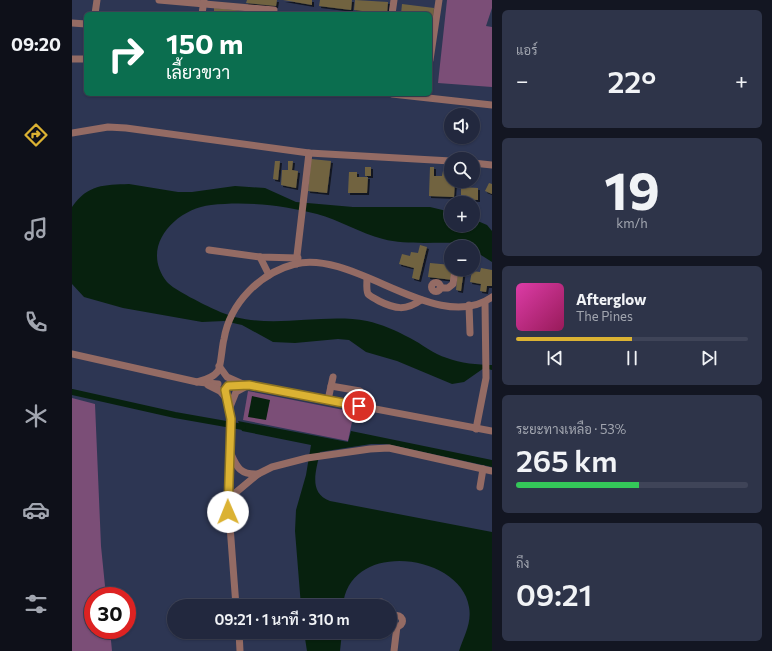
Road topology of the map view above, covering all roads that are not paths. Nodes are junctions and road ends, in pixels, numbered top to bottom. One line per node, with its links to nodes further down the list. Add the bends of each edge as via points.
1 (97, 0): 7 (street)
2 (159, 0): 5 (street)
3 (394, 0): 9 (street)
4 (439, 0): 12 (street)
5 (204, 2): 6 (street); 8 (street)
6 (274, 10)
7 (95, 12)
8 (202, 12)
9 (392, 12)
10 (72, 23): 11 (street)
11 (84, 24)
12 (432, 41)
13 (72, 59): 14 (street)
14 (84, 59)
15 (412, 96): 16 (street)
16 (492, 104)
17 (72, 133): 18 (street, via 108,127 126,128)
18 (309, 153): 19 (street); 24 (street)
19 (444, 161)
20 (480, 164): 21 (street)
21 (492, 165)
22 (209, 250): 23 (street)
23 (260, 256): 24 (street); 25 (street)
24 (297, 261): 25 (street); 27 (street, via 348,270)
25 (269, 275): 34 (street, via 251,288 232,313 225,333)
26 (455, 276): 29 (street, via 453,284 448,288 437,289)
27 (367, 278): 29 (street); 29 (street, via 367,291 370,296 391,307 408,307)
28 (492, 297): 30 (street)
29 (424, 301): 31 (street, via 450,307)
30 (485, 302): 31 (street); 44 (street, via 488,362)
31 (469, 306): 32 (street)
32 (470, 333)
33 (72, 354): 36 (street)
34 (219, 367): 36 (street, via 212,376); 37 (street); 38 (street, via 227,377)
35 (333, 377): 39 (street)
36 (200, 382): 37 (street); 42 (street, via 223,393)
37 (219, 382): 40 (street, via 227,381)
38 (248, 385): 40 (street); 41 (street); 42 (street, via 236,392)
39 (331, 386): 41 (street); 43 (street, via 360,391)
40 (227, 388): 42 (street)
41 (328, 400): 43 (street)
42 (229, 405): 46 (street)
43 (359, 406): 44 (street)
44 (476, 429): 45 (street)
45 (492, 431)
46 (230, 452): 49 (street, via 236,468 242,473); 51 (street)
47 (483, 469): 48 (street); 49 (street, via 389,448 308,458 272,466); 50 (street)
48 (492, 471)
49 (258, 474): 51 (street)
50 (480, 487)
51 (228, 499): 52 (street)
52 (235, 599)
53 (239, 639): 55 (street)
54 (394, 639): 56 (street)
55 (240, 651)
56 (394, 651)

